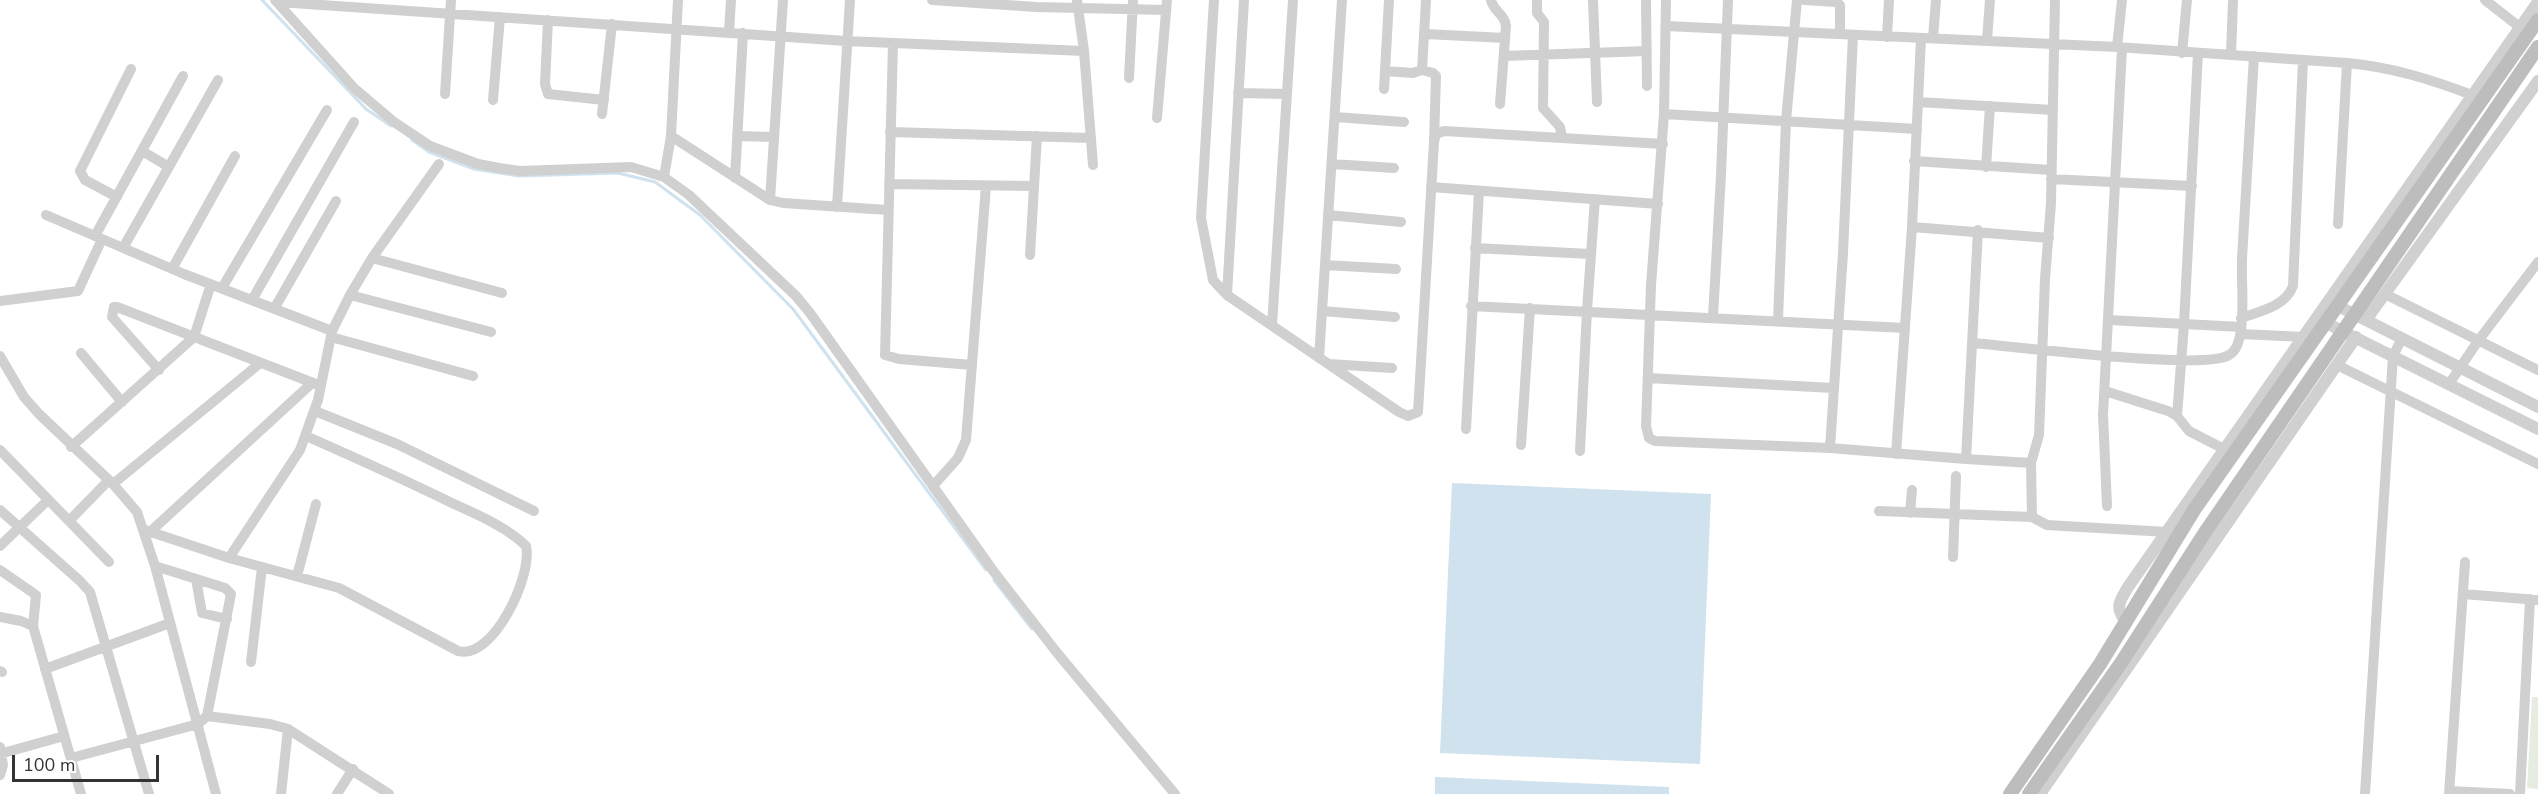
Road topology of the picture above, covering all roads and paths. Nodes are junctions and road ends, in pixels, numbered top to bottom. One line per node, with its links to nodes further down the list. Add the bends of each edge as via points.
1 (450, 0): 37 (street)
2 (678, 0): 43 (street)
3 (731, 0): 46 (street)
4 (783, 0): 52 (street)
5 (850, 0): 58 (street)
6 (932, 0): 7 (street)
7 (951, 0): 32 (street)
8 (1214, 0): 162 (street, via 1201,218 1213,280)
9 (1244, 0): 83 (street)
10 (1293, 0): 85 (street)
11 (1342, 0): 97 (street)
12 (1389, 0): 76 (street)
13 (1426, 0): 49 (street)
14 (1491, 0): 54 (street, via 1505,19)
15 (1537, 0): 68 (street, via 1537,13 1544,22)
16 (1593, 0): 65 (street)
17 (1646, 0): 64 (street)
18 (1666, 0): 42 (street)
19 (1728, 0): 44 (street)
20 (1797, 0): 48 (street)
21 (1804, 0): 50 (street, via 1840,5)
22 (1889, 0): 53 (street)
23 (1936, 0): 56 (street)
24 (1990, 0): 57 (street)
25 (2055, 0): 60 (street)
26 (2122, 0): 61 (street)
27 (2187, 0): 66 (street)
28 (2233, 0): 69 (street)
29 (2486, 0): 36 (street)
30 (277, 1): 33 (street); 124 (street, via 354,88 430,146 478,164 520,171 631,167)
31 (2538, 2): 45 (street)
32 (1078, 4): 34 (street); 63 (street)
33 (387, 5): 37 (street)
34 (1132, 5): 35 (street); 78 (street)
35 (1166, 5): 98 (street)
36 (2500, 5): 45 (street)
37 (450, 14): 38 (street); 84 (street)
38 (500, 17): 39 (street); 87 (street)
39 (548, 20): 41 (street); 88 (street, via 548,94)
40 (2538, 20): 45 (main road)
41 (612, 24): 43 (street); 88 (street)
42 (1666, 26): 44 (street); 96 (street)
43 (676, 28): 46 (street); 106 (street)
44 (1728, 29): 48 (street); 99 (street)
45 (2524, 30): 86 (street); 166 (main road)
46 (729, 32): 47 (street)
47 (742, 33): 52 (street); 107 (street)
48 (1793, 33): 50 (street); 100 (street)
49 (1425, 34): 54 (street); 75 (street)
50 (1840, 34): 51 (street)
51 (1853, 35): 53 (street); 103 (street)
52 (780, 36): 58 (street); 109 (street)
53 (1887, 36): 55 (street)
54 (1505, 38): 70 (street)
55 (1921, 38): 56 (street); 90 (street)
56 (1933, 38): 57 (street)
57 (1987, 40): 60 (street)
58 (846, 41): 59 (street); 138 (street)
59 (892, 43): 63 (street); 105 (street)
60 (2055, 44): 61 (street); 94 (street)
61 (2120, 47): 66 (street); 126 (street)
62 (2538, 47): 174 (main road)
63 (1084, 51): 110 (street)
64 (1647, 51): 65 (street); 81 (street)
65 (1594, 53): 68 (street); 89 (street)
66 (2182, 53): 67 (street)
67 (2198, 53): 69 (street); 130 (street)
68 (1543, 55): 70 (street); 111 (street, via 1543,108 1560,127)
69 (2231, 55): 71 (street)
70 (1504, 56): 91 (street)
71 (2254, 56): 72 (street); 181 (street)
72 (2303, 60): 73 (street); 181 (street, via 2293,286 2282,303)
73 (2347, 63): 86 (street, via 2412,74); 143 (street)
74 (131, 69): 133 (street, via 80,171 85,180)
75 (1422, 70): 76 (street); 112 (street, via 1436,76)
76 (1385, 71): 82 (street)
77 (183, 76): 114 (street)
78 (1129, 78)
79 (218, 80): 121 (street)
80 (2538, 81): 160 (street)
81 (1647, 87)
82 (1384, 89)
83 (1238, 93): 85 (street); 162 (street)
84 (445, 94)
85 (1287, 94): 180 (street)
86 (2472, 96): 187 (street)
87 (493, 100)
88 (604, 100): 95 (street)
89 (1597, 102)
90 (1918, 102): 92 (street); 104 (street)
91 (1500, 104)
92 (1990, 106): 94 (street); 120 (street)
93 (327, 110): 158 (street)
94 (2054, 110): 123 (street)
95 (602, 114)
96 (1664, 114): 99 (street); 113 (street)
97 (1335, 117): 102 (street); 118 (street)
98 (1157, 118)
99 (1724, 118): 100 (street); 173 (street)
100 (1786, 121): 103 (street); 175 (street)
101 (354, 122): 163 (street)
102 (1404, 122)
103 (1850, 124): 104 (street); 178 (street)
104 (1917, 129): 116 (street)
105 (890, 132): 108 (street); 127 (street)
106 (671, 136): 124 (street); 125 (street)
107 (737, 136): 109 (street); 125 (street)
108 (1037, 136): 110 (street); 129 (street)
109 (774, 137): 134 (street)
110 (1091, 138): 119 (street)
111 (1562, 138): 112 (street, via 1444,131 1436,134); 113 (street)
112 (1434, 142): 131 (street)
113 (1663, 144): 137 (street)
114 (142, 151): 121 (street); 133 (street)
115 (235, 156): 155 (street)
116 (1914, 161): 120 (street); 144 (street)
117 (440, 164): 152 (street)
118 (1332, 164): 122 (street); 141 (street)
119 (1093, 165)
120 (1986, 166): 123 (street)
121 (169, 167): 148 (street)
122 (1394, 168)
123 (2051, 175): 126 (street); 147 (street)
124 (664, 177): 232 (street, via 698,202 810,312)
125 (735, 178): 134 (street)
126 (2116, 183): 130 (street); 176 (street)
127 (889, 184): 128 (street); 139 (street)
128 (986, 186): 129 (street); 200 (street)
129 (1033, 186): 151 (street)
130 (2192, 186): 179 (street)
131 (1431, 188): 132 (street); 198 (street, via 1418,412 1408,416 1399,412)
132 (1479, 191): 135 (street); 149 (street)
133 (117, 197): 146 (street)
134 (770, 200): 138 (street)
135 (1595, 200): 137 (street); 150 (street)
136 (336, 201): 168 (street)
137 (1658, 204): 171 (street)
138 (837, 207): 139 (street)
139 (888, 210): 200 (street, via 885,355)
140 (46, 215): 146 (street)
141 (1328, 215): 142 (street); 154 (street)
142 (1401, 222)
143 (2338, 224)
144 (1912, 227): 145 (street); 182 (street)
145 (1978, 230): 147 (street); 191 (street)
146 (98, 238): 148 (street); 164 (street, via 78,291)
147 (2049, 238): 192 (street)
148 (123, 248): 155 (street)
149 (1475, 248): 150 (street); 165 (street)
150 (1590, 254): 170 (street)
151 (1030, 255)
152 (372, 258): 159 (street); 161 (street)
153 (2538, 262): 190 (street)
154 (1325, 265): 156 (street); 169 (street)
155 (172, 269): 157 (street)
156 (1396, 269)
157 (211, 284): 158 (street); 186 (street)
158 (222, 288): 163 (street)
159 (502, 293)
160 (2385, 294): 174 (street); 190 (street)
161 (350, 295): 184 (street); 185 (street)
162 (1227, 295): 180 (street)
163 (252, 300): 168 (street)
164 (0, 301)
165 (1471, 306): 167 (street); 217 (street)
166 (2338, 306): 174 (street); 177 (main road)
167 (1530, 308): 170 (street); 220 (street)
168 (274, 309): 185 (street)
169 (1322, 310): 172 (street); 198 (street)
170 (1587, 310): 171 (street); 225 (street)
171 (1650, 313): 173 (street); 207 (street)
172 (1395, 317)
173 (1713, 317): 175 (street)
174 (2360, 317): 183 (main road); 189 (street)
175 (1778, 320): 178 (street)
176 (2109, 320): 179 (street); 195 (street)
177 (2326, 323): 183 (street); 258 (main road, via 2194,510)
178 (1839, 324): 182 (street); 210 (street)
179 (2184, 324): 181 (street); 197 (street)
180 (1272, 325): 198 (street)
181 (2241, 326): 187 (street); 197 (street, via 2238,347 2224,358)
182 (1905, 328): 226 (street)
183 (2343, 331): 188 (street); 260 (main road)
184 (491, 332)
185 (332, 334): 206 (street); 209 (street)
186 (194, 337): 199 (street); 204 (street); 204 (street, via 114,307 112,317)
187 (2304, 337): 224 (street)
188 (2356, 338): 196 (street); 201 (street)
189 (2402, 338): 196 (street); 203 (street)
190 (2478, 341): 203 (street); 205 (street)
191 (1972, 343): 192 (street); 227 (street)
192 (2044, 349): 195 (street); 228 (street, via 2039,435)
193 (81, 352): 213 (street)
194 (0, 356): 221 (street, via 24,397)
195 (2107, 356): 197 (street); 211 (street)
196 (2393, 356): 208 (street); 212 (street)
197 (2182, 359): 216 (street)
198 (1324, 361): 202 (street)
199 (259, 364): 209 (street); 231 (street)
200 (972, 365): 232 (street, via 964,448)
201 (2337, 366): 212 (street); 287 (street)
202 (1392, 368)
203 (2460, 368): 208 (street); 214 (street)
204 (159, 370): 213 (street)
205 (2538, 370)
206 (473, 375)
207 (1648, 378): 210 (street); 222 (street, via 1646,434 1655,441)
208 (2449, 384): 218 (street)
209 (317, 385): 215 (street); 245 (street)
210 (1833, 388): 222 (street)
211 (2105, 391): 216 (street); 236 (street)
212 (2391, 393): 229 (street); 288 (street)
213 (122, 402): 221 (street)
214 (2538, 406)
215 (315, 411): 219 (street); 238 (street, via 397,444)
216 (2177, 416): 224 (street, via 2189,431)
217 (1466, 429)
218 (2538, 429)
219 (306, 436): 249 (street, via 293,463); 255 (street, via 472,512 517,537 527,551 512,605 484,644 470,652 458,651 348,591)
220 (1521, 445)
221 (71, 447): 231 (street)
222 (1830, 448): 226 (street)
223 (0, 450): 234 (street)
224 (2226, 450): 246 (street)
225 (1580, 451)
226 (1896, 454): 227 (street)
227 (1966, 459): 228 (street)
228 (2031, 463): 242 (street)
229 (2538, 464)
230 (1956, 476): 241 (street)
231 (111, 482): 243 (street); 245 (street, via 137,512)
232 (933, 486): 284 (street, via 1058,654)
233 (1912, 490): 240 (street)
234 (48, 500): 243 (street); 244 (street)
235 (316, 504): 255 (street)
236 (2107, 506)
237 (0, 510): 244 (street)
238 (534, 511)
239 (1879, 511): 240 (street)
240 (1910, 513): 241 (street)
241 (1954, 514): 242 (street); 248 (street)
242 (2032, 517): 246 (street, via 2047,525)
243 (69, 521): 250 (street)
244 (21, 528): 247 (street); 266 (street, via 86,587)
245 (147, 531): 249 (street); 252 (street)
246 (2168, 532): 263 (street, via 2119,603 2119,613)
247 (0, 546)
248 (1953, 556)
249 (230, 558): 253 (street)
250 (109, 562)
251 (2465, 562): 257 (street)
252 (154, 566): 256 (street); 264 (street)
253 (262, 567): 255 (street); 267 (street)
254 (0, 570): 265 (street, via 36,595)
255 (297, 576)
256 (196, 579): 262 (street, via 202,613); 262 (street, via 228,590 231,594)
257 (2463, 594): 259 (street); 277 (street)
258 (2141, 596): 260 (main road); 263 (main road)
259 (2534, 599): 290 (street)
260 (2158, 606): 286 (main road)
261 (0, 617): 265 (street)
262 (227, 619): 269 (street)
263 (2126, 621): 285 (main road)
264 (170, 623): 266 (street); 269 (street)
265 (33, 626): 268 (street)
266 (107, 647): 268 (street); 272 (street)
267 (251, 662)
268 (45, 669): 271 (street)
269 (202, 720): 270 (street, via 270,724); 272 (street); 280 (street)
270 (288, 729): 275 (street); 281 (street)
271 (64, 736): 273 (street); 274 (street)
272 (133, 740): 274 (street); 279 (street)
273 (1, 751): 276 (street)
274 (71, 758): 278 (street)
275 (353, 770): 282 (street); 283 (street)
276 (0, 775)
277 (2450, 792): 289 (street)
278 (81, 794)
279 (149, 794)
280 (216, 794)
281 (281, 794)
282 (338, 794)
283 (388, 794)
284 (1175, 794)
285 (2010, 794)
286 (2029, 794)
287 (2040, 794)
288 (2365, 794)
289 (2510, 794)
290 (2520, 794)

